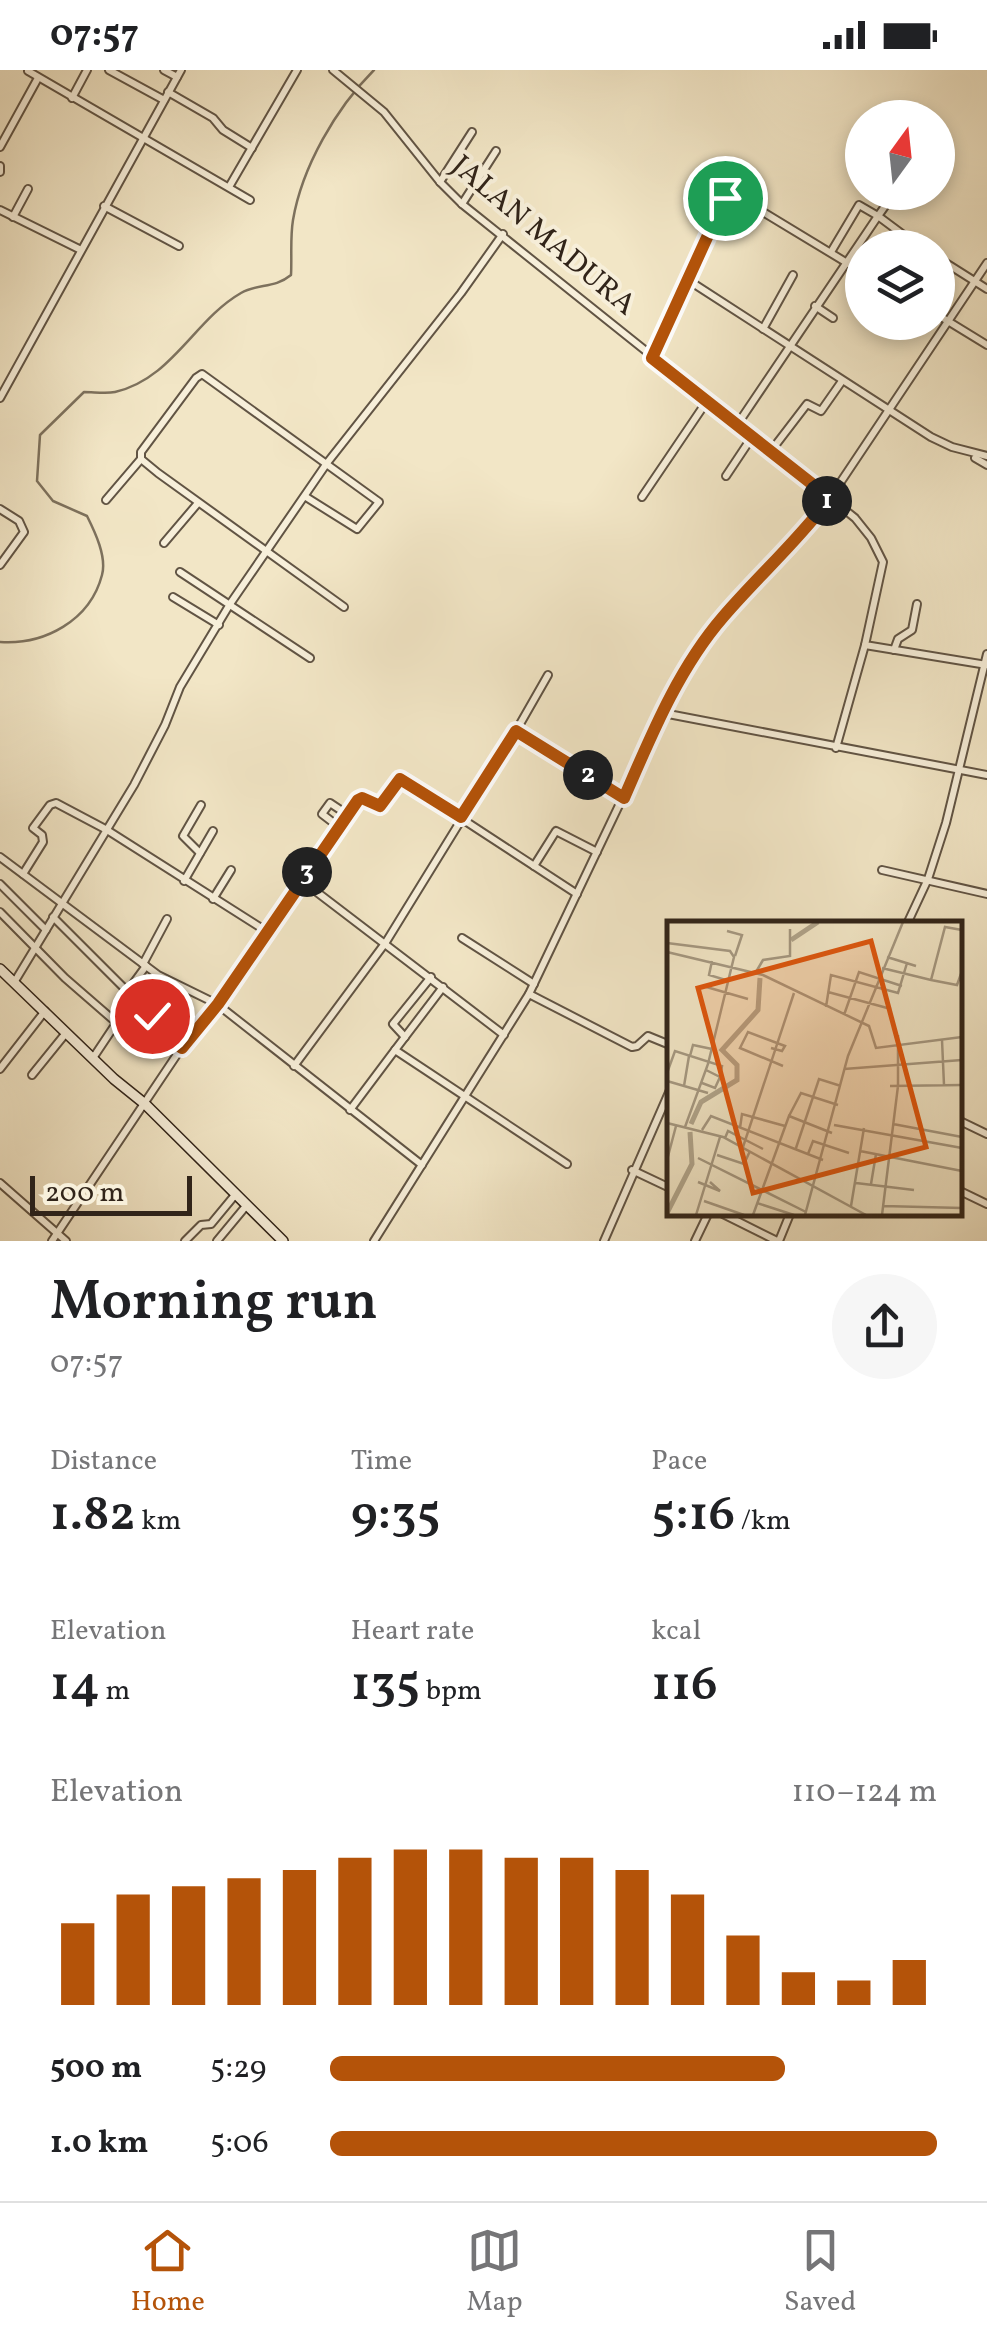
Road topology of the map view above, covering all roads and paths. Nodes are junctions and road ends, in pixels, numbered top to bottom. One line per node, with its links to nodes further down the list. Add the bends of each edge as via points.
1 (87, 70): 10 (street)
2 (109, 70): 9 (street)
3 (164, 70): 7 (street)
4 (296, 70): 14 (street)
5 (334, 70): 16 (street, JALAN MADURA, via 384,112)
6 (28, 71): 8 (street)
7 (179, 73): 9 (street)
8 (38, 78): 10 (street); 13 (street)
9 (166, 96): 12 (street); 14 (street, via 213,118)
10 (72, 98): 12 (street)
11 (472, 132): 16 (street)
12 (142, 138): 17 (street); 21 (street)
13 (0, 147)
14 (252, 148): 17 (street)
15 (496, 151): 20 (street)
16 (440, 182): 20 (street, JALAN MADURA)
17 (229, 187): 19 (street)
18 (28, 189): 25 (street)
19 (250, 200)
20 (462, 204): 28 (street, JALAN MADURA)
21 (104, 206): 29 (street); 30 (street)
22 (882, 210): 24 (street)
23 (1, 213): 25 (street)
24 (878, 216): 26 (street); 27 (street); 31 (street, via 859,205)
25 (14, 217): 30 (street)
26 (869, 230)
27 (897, 230)
28 (502, 234): 48 (street, JALAN MADURA); 59 (street)
29 (179, 246)
30 (80, 250): 50 (street)
31 (831, 252): 32 (street); 37 (street, via 729,194)
32 (845, 261)
33 (987, 262): 38 (street)
34 (845, 265): 40 (street)
35 (955, 269): 38 (street)
36 (793, 274): 44 (street)
37 (688, 280): 44 (street); 48 (street)
38 (974, 281): 39 (street); 41 (street)
39 (987, 289)
40 (816, 306): 42 (street); 47 (street)
41 (955, 310)
42 (832, 318)
43 (955, 324): 46 (street)
44 (763, 329): 47 (street)
45 (935, 340): 52 (street)
46 (987, 345)
47 (788, 346): 49 (street); 53 (street)
48 (652, 358): 51 (street, JALAN MADURA)
49 (842, 381): 52 (street); 55 (street, via 821,411 807,404)
50 (0, 398)
51 (707, 401): 53 (street, JALAN MADURA); 63 (street)
52 (888, 411): 56 (street, via 941,442); 64 (street)
53 (737, 425): 54 (street, JALAN MADURA)
54 (752, 436): 55 (street, JALAN MADURA); 61 (street)
55 (771, 452): 64 (street, JALAN MADURA)
56 (987, 456)
57 (975, 458): 60 (street)
58 (140, 459): 59 (street, via 202,374); 65 (street); 66 (street)
59 (327, 464): 62 (street); 62 (street, via 379,503 357,529)
60 (987, 465)
61 (726, 476)
62 (306, 498): 69 (street)
63 (642, 498)
64 (830, 498): 77 (street, JALAN MADURA, via 855,518 883,562); 83 (street, via 723,617)
65 (106, 500)
66 (198, 502): 68 (street); 69 (street)
67 (0, 509): 70 (street, via 24,532)
68 (164, 543)
69 (267, 552): 73 (street); 75 (street)
70 (0, 565)
71 (180, 572): 73 (street)
72 (173, 597): 76 (street)
73 (230, 604): 76 (street); 80 (street)
74 (917, 604): 78 (street, via 913,628)
75 (344, 607)
76 (219, 625): 93 (street)
77 (865, 646): 78 (street); 85 (street)
78 (894, 650): 81 (street)
79 (987, 654): 81 (street)
80 (310, 658)
81 (986, 665): 86 (street)
82 (548, 675): 84 (street)
83 (662, 713): 85 (street); 88 (street)
84 (516, 731): 88 (street); 91 (street)
85 (836, 748): 86 (street)
86 (959, 770): 87 (street); 103 (street)
87 (987, 775)
88 (624, 798): 95 (street)
89 (201, 805): 96 (street, via 183,836)
90 (348, 815): 91 (street, via 360,798 380,806 400,779); 92 (street); 92 (street, via 330,803 322,810)
91 (461, 817): 98 (street); 117 (street)
92 (340, 826): 102 (street)
93 (107, 830): 101 (street, via 52,804 33,828 43,842); 104 (street); 109 (street)
94 (214, 831): 96 (street)
95 (597, 852): 98 (street, via 556,831); 106 (street)
96 (200, 853): 104 (street)
97 (0, 858): 101 (street)
98 (534, 866): 106 (street)
99 (231, 870): 108 (street)
100 (882, 870): 103 (street)
101 (24, 874): 109 (street)
102 (301, 880): 115 (street); 117 (street)
103 (928, 880): 107 (street); 113 (street)
104 (184, 881): 108 (street)
105 (0, 884): 114 (street)
106 (577, 894): 123 (street)
107 (987, 894)
108 (214, 899): 115 (street)
109 (63, 904): 111 (street); 119 (street)
110 (0, 912): 118 (street)
111 (54, 917): 114 (street); 126 (street)
112 (166, 920): 119 (street)
113 (908, 921)
114 (46, 930): 118 (street)
115 (266, 931): 127 (street)
116 (462, 938): 123 (street)
117 (386, 942): 121 (street); 137 (street)
118 (36, 946): 122 (street); 129 (street)
119 (145, 965): 126 (street); 127 (street)
120 (0, 969): 122 (main road)
121 (431, 978): 124 (street); 132 (street, via 393,1024)
122 (15, 981): 128 (main road)
123 (534, 984): 125 (street)
124 (443, 987): 131 (street); 132 (street)
125 (529, 994): 131 (street); 133 (street, via 632,1047 646,1036)
126 (130, 995): 129 (street); 134 (street, via 152,1016 151,1027)
127 (218, 1004): 134 (street); 137 (street)
128 (45, 1012): 130 (main road); 138 (street)
129 (118, 1024): 136 (street)
130 (67, 1032): 136 (main road); 139 (street)
131 (504, 1035): 141 (street)
132 (405, 1037): 135 (street)
133 (667, 1044)
134 (182, 1048): 142 (street)
135 (395, 1050): 141 (street); 143 (street)
136 (93, 1058): 142 (main road)
137 (294, 1066): 143 (street)
138 (0, 1069)
139 (32, 1076)
140 (667, 1096): 148 (street)
141 (466, 1098): 146 (street); 147 (street)
142 (145, 1104): 152 (main road); 158 (street)
143 (350, 1110): 147 (street)
144 (962, 1122): 145 (street)
145 (987, 1134)
146 (567, 1164)
147 (422, 1165): 164 (street)
148 (632, 1170): 150 (street); 165 (street)
149 (0, 1183): 158 (street)
150 (667, 1187)
151 (962, 1192): 153 (street)
152 (235, 1195): 154 (main road); 161 (street, via 211,1224)
153 (987, 1204)
154 (246, 1206): 162 (street); 163 (main road)
155 (707, 1216): 166 (street)
156 (727, 1216): 167 (street)
157 (789, 1216): 167 (street)
158 (58, 1233): 159 (street); 160 (street)
159 (52, 1241)
160 (66, 1241)
161 (185, 1241)
162 (217, 1241)
163 (283, 1241)
164 (374, 1241)
165 (604, 1241)
166 (696, 1241)
167 (778, 1241)

